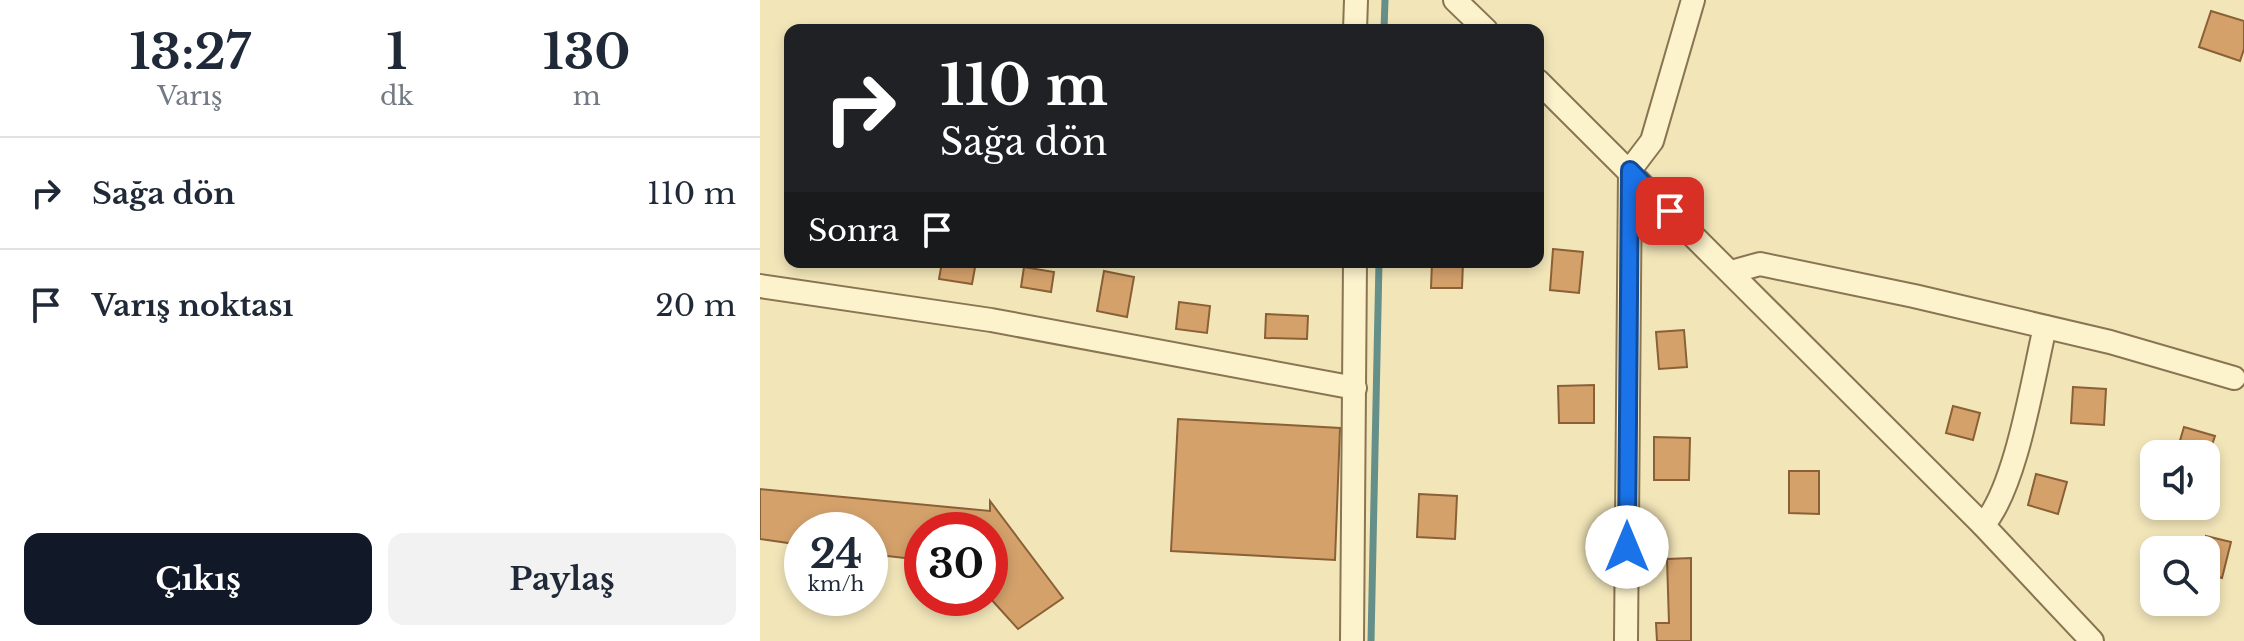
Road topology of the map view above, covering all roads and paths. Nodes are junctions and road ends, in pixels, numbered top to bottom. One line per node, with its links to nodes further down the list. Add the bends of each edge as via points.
1 (1356, 0): 4 (street)
2 (1455, 0): 5 (street)
3 (1693, 0): 7 (street, via 1652,141)
4 (1355, 24)
5 (1480, 24)
6 (1544, 87): 7 (street)
7 (1630, 170): 9 (street); 16 (street)
8 (1355, 268): 13 (street)
9 (1731, 272): 11 (street, via 1749,265 1770,266); 14 (street)
10 (760, 286): 13 (street, via 991,320)
11 (2045, 327): 12 (street); 14 (street, via 2007,483 1997,509)
12 (2234, 378)
13 (1355, 388): 15 (street)
14 (1983, 525): 17 (street)
15 (1352, 641)
16 (1626, 641)
17 (2092, 641)

